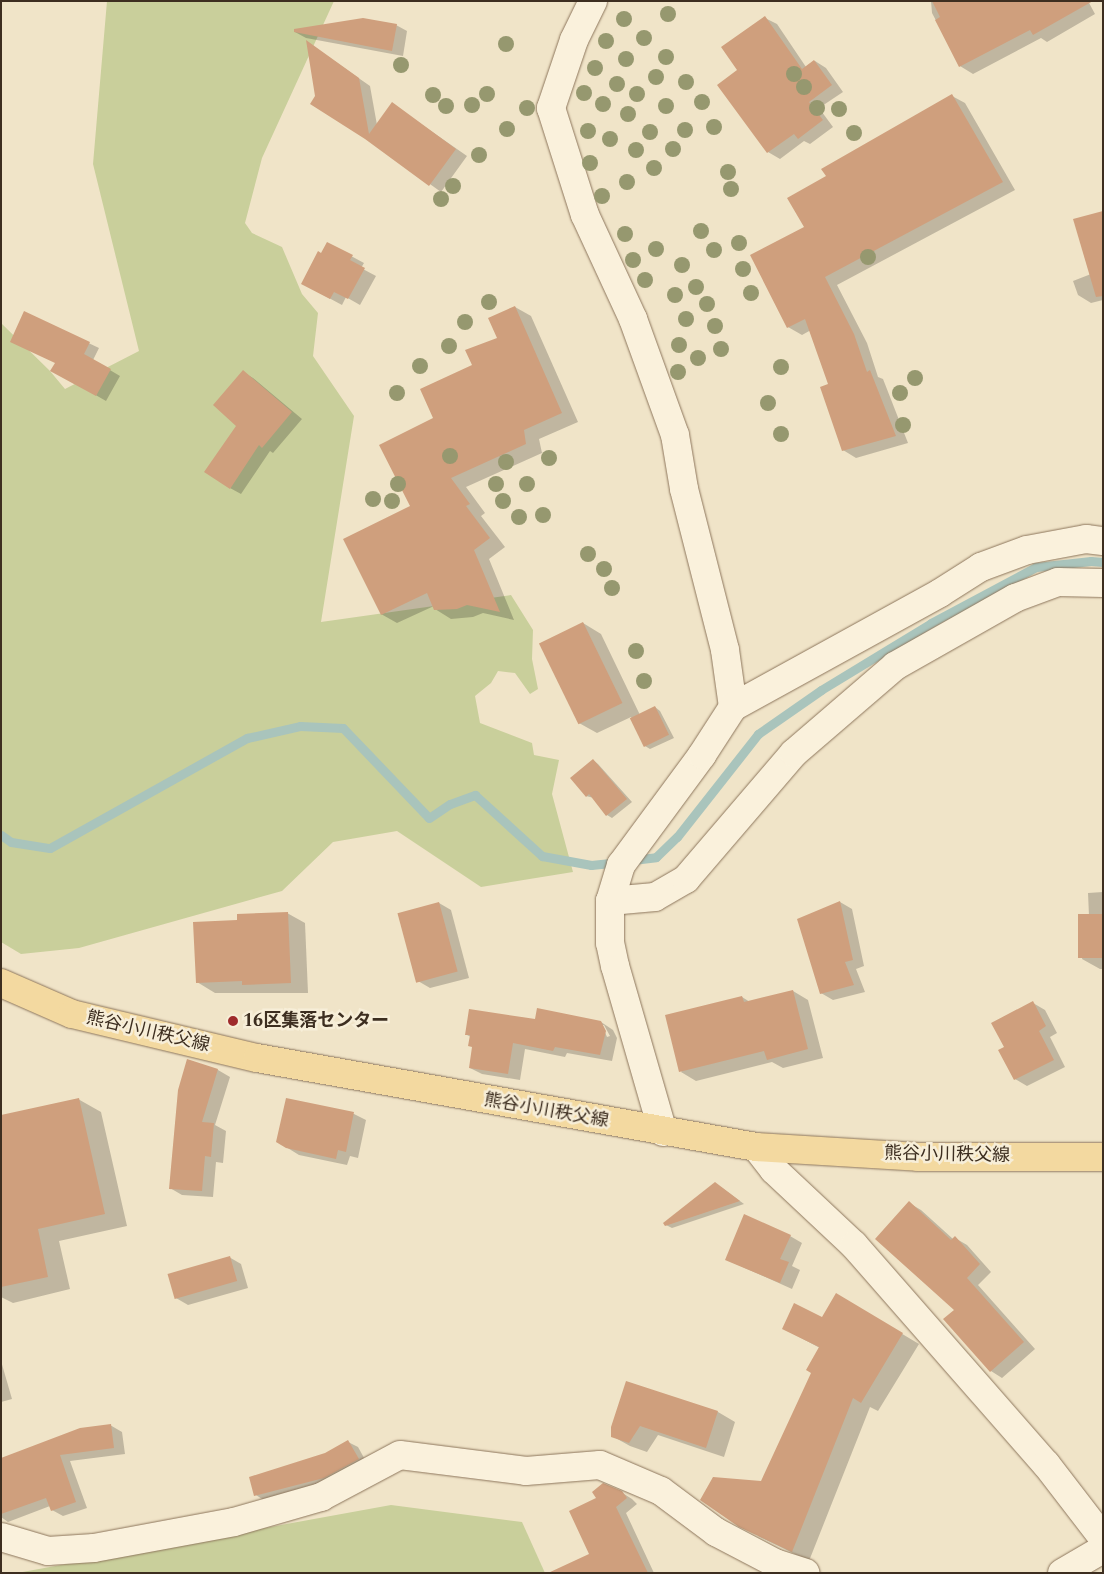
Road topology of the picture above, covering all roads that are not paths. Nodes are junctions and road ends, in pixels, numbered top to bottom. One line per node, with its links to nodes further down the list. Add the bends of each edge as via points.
1 (593, 1): 4 (street, via 574,40 551,108 585,215 633,320 675,435 684,489 725,650)
2 (1103, 542): 4 (street, via 1086,539 1027,550 981,567)
3 (1103, 583): 5 (street, via 1058,582 1014,598 895,666 794,754 686,879 655,897)
4 (733, 707): 5 (street, via 702,755 621,864)
5 (610, 901): 7 (street, via 610,943 615,966)
6 (1, 983): 7 (main road, 熊谷小川秩父線, via 72,1014 257,1058)
7 (663, 1132): 8 (main road, 熊谷小川秩父線)
8 (756, 1147): 9 (main road, 熊谷小川秩父線, via 918,1156); 11 (street, via 774,1170 860,1252 1046,1464)
9 (1103, 1157)
10 (1, 1537): 13 (street, via 48,1551 94,1548 207,1528 320,1497 400,1455 526,1471 600,1465 661,1491 716,1532)
11 (1103, 1538)
12 (1103, 1549): 14 (street)
13 (805, 1573)
14 (1062, 1573)

